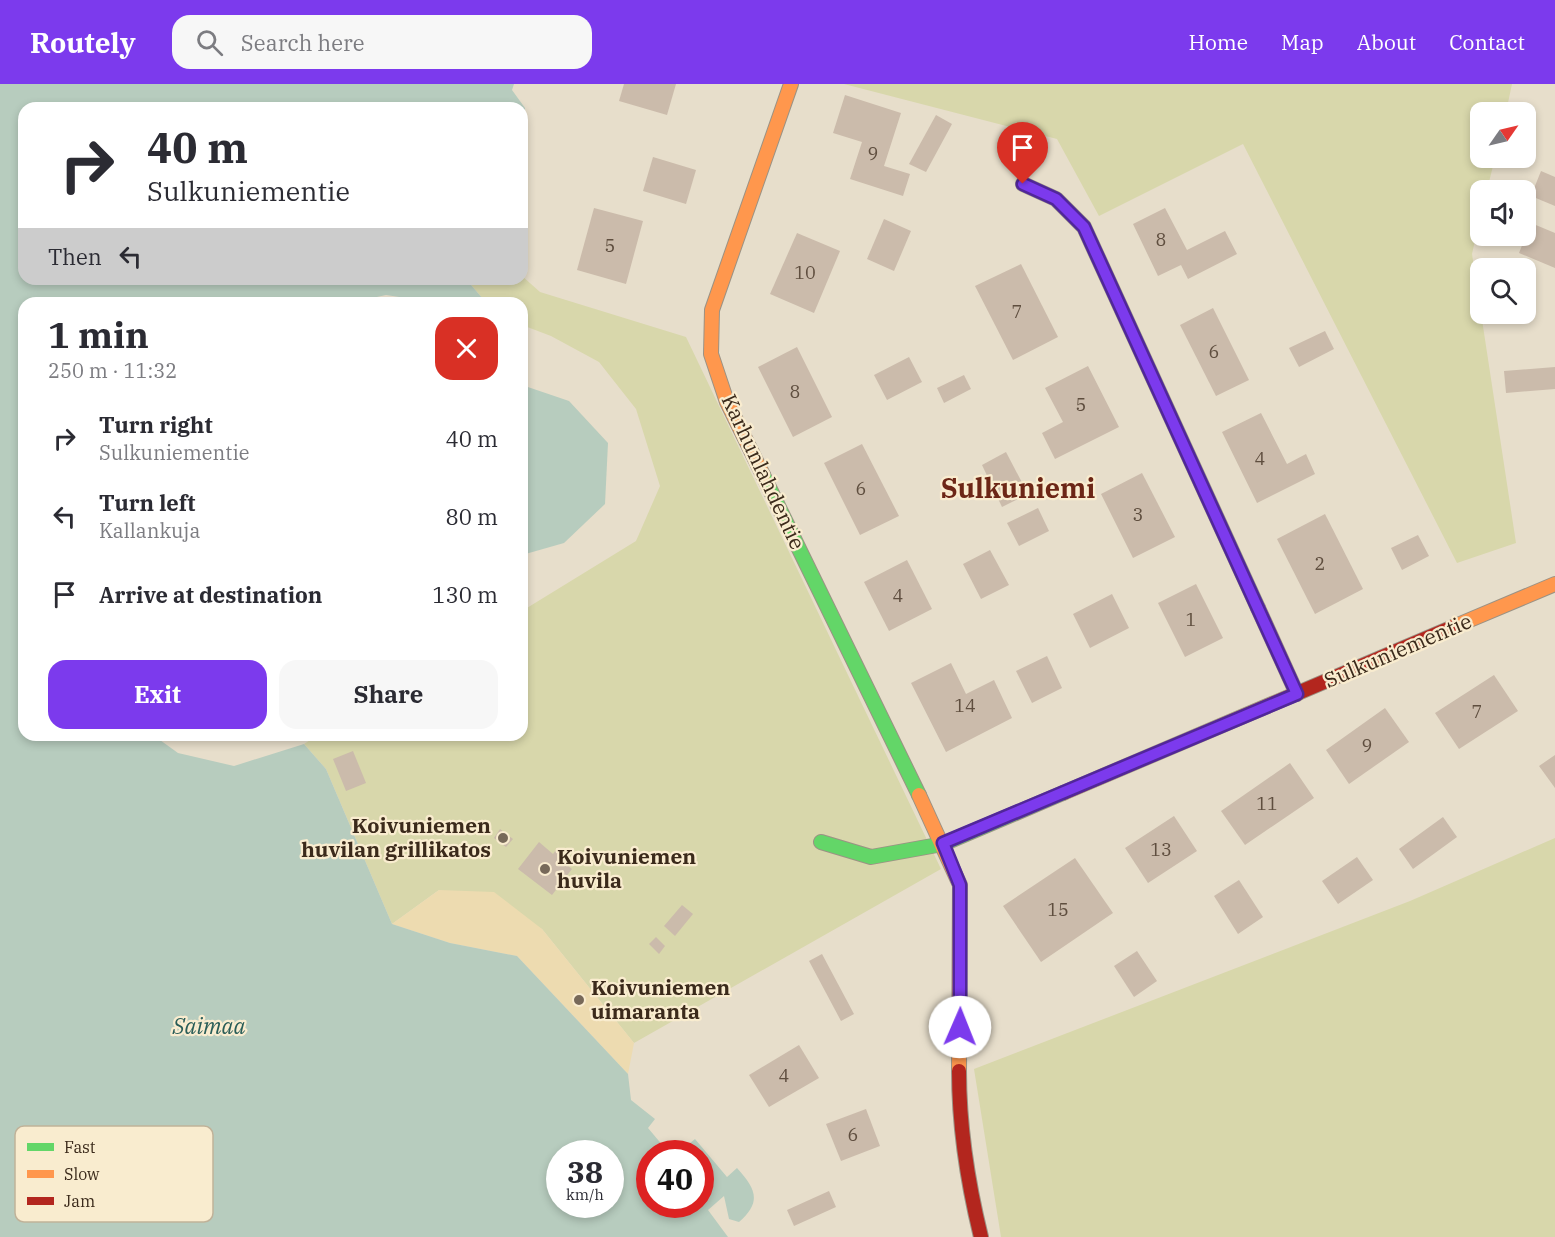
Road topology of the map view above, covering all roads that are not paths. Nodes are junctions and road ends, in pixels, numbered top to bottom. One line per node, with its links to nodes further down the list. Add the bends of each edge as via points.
1 (791, 84): 6 (street, Karhunlahdentie, via 712,310 711,354 728,402)
2 (1023, 184): 4 (street, via 1056,199 1084,227)
3 (1555, 584): 4 (street, Sulkuniementie)
4 (1297, 694): 6 (street, Sulkuniementie)
5 (821, 842): 6 (street, Sulkuniementie, via 871,856)
6 (943, 843): 7 (street, Karhunlahdentie, via 960,885 959,1093 970,1197)
7 (981, 1237)

